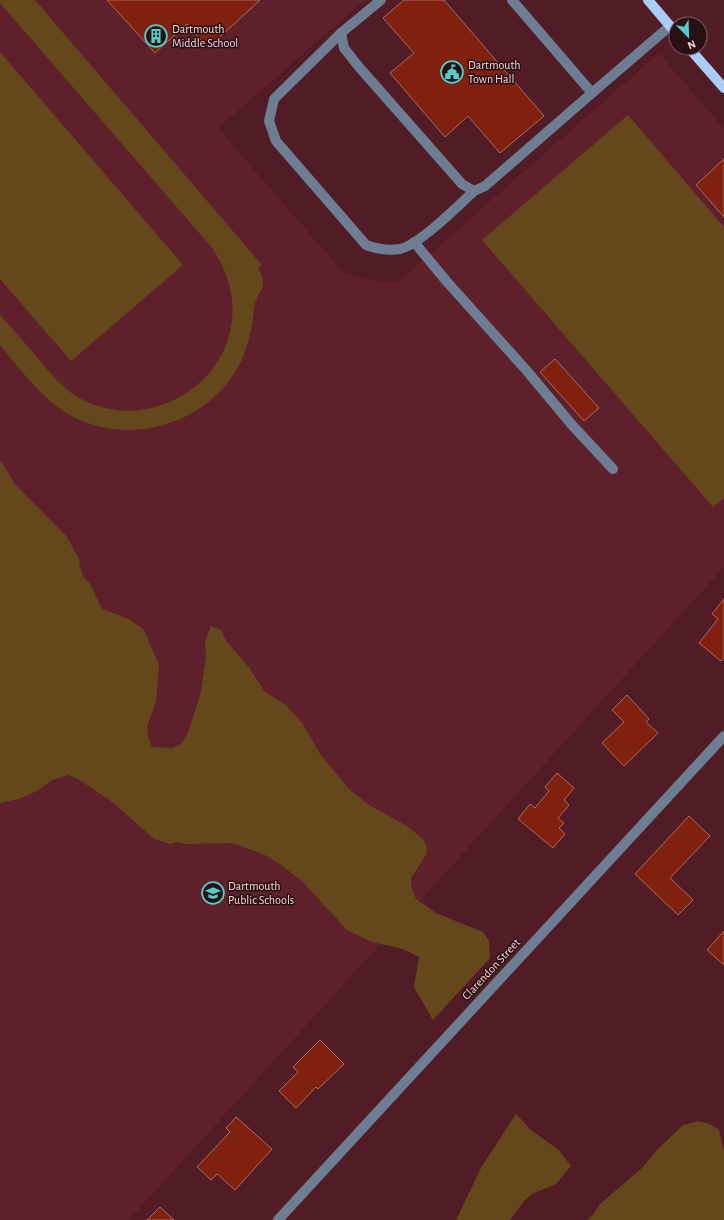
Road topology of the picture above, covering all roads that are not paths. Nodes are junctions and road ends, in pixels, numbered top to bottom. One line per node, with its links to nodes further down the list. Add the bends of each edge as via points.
1 (381, 0): 5 (street)
2 (512, 0): 9 (street)
3 (648, 0): 4 (main road)
4 (668, 23)
5 (341, 33): 10 (street, via 344,48 361,70 462,184); 11 (street, via 274,99 269,121 276,141 366,245 381,250 401,249)
6 (668, 33): 9 (street)
7 (696, 56): 8 (main road)
8 (724, 88)
9 (592, 93): 10 (street, via 486,186)
10 (474, 192): 11 (street)
11 (414, 242): 12 (street)
12 (613, 469)
13 (724, 736): 14 (street, Clarendon Street)
14 (278, 1220)

